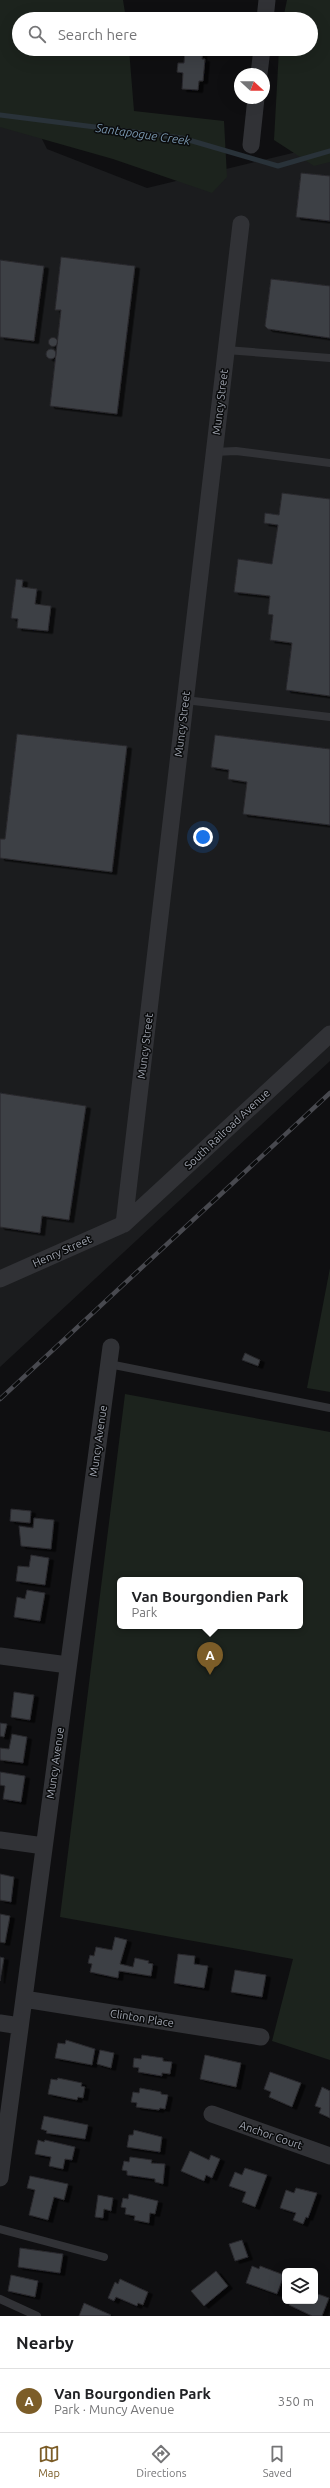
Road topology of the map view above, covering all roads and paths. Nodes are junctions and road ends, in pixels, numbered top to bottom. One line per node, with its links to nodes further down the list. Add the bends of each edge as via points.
1 (267, 0): 2 (street)
2 (266, 12)
3 (261, 56): 4 (street)
4 (260, 68)
5 (255, 104): 6 (street)
6 (251, 145)
7 (240, 224): 8 (street, Muncy Street)
8 (226, 350): 9 (lane); 10 (street, Muncy Street)
9 (330, 358)
10 (214, 452): 11 (lane, via 236,451); 12 (street, Muncy Street)
11 (330, 463)
12 (185, 700): 13 (lane); 15 (street, Muncy Street)
13 (330, 717)
14 (330, 1034): 15 (street, South Railroad Avenue)
15 (124, 1224): 16 (street, Henry Street)
16 (0, 1279)
17 (110, 1355): 18 (lane); 20 (street, Muncy Avenue)
18 (330, 1408)
19 (0, 1656): 20 (street)
20 (68, 1665): 22 (street, Muncy Avenue)
21 (0, 1840): 22 (street)
22 (44, 1846): 23 (street, Muncy Avenue)
23 (24, 1999): 25 (street, Muncy Avenue); 26 (street, Clinton Place)
24 (0, 2023): 25 (street)
25 (20, 2026): 29 (street, Muncy Avenue)
26 (261, 2037)
27 (212, 2114): 28 (street, Anchor Court)
28 (330, 2156)
29 (0, 2178)
30 (0, 2229): 31 (lane)
31 (104, 2257)
32 (0, 2299): 33 (lane)
33 (37, 2316)

